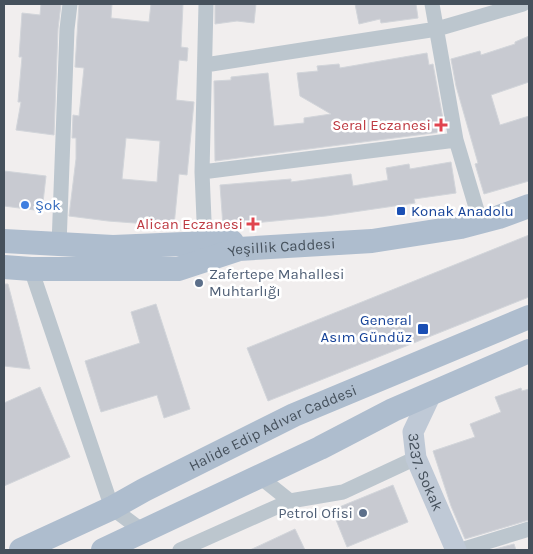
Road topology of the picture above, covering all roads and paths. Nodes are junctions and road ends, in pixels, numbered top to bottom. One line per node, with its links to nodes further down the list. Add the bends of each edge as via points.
1 (70, 4): 14 (street)
2 (206, 4): 6 (street)
3 (432, 4): 5 (street)
4 (523, 4): 5 (street)
5 (437, 29): 6 (street); 7 (street)
6 (205, 65): 8 (street)
7 (456, 140): 8 (street); 11 (street)
8 (202, 172): 13 (street)
9 (529, 200): 11 (main road, Yeşillik Caddesi)
10 (529, 206): 16 (main road, Yeşillik Caddesi, via 461,227 372,241 239,249 178,269)
11 (478, 214): 13 (main road, Yeşillik Caddesi, via 315,237)
12 (4, 241): 14 (main road, Yeşillik Caddesi)
13 (205, 244): 14 (main road, Yeşillik Caddesi, via 113,248)
14 (59, 245): 16 (main road, via 41,255)
15 (4, 267): 16 (main road, Yeşillik Caddesi)
16 (31, 269): 23 (street)
17 (529, 317): 23 (main road, Halide Edip Adıvar Caddesi, via 294,415)
18 (529, 351): 19 (main road)
19 (431, 394): 20 (main road, 3237. Sokak, via 412,432); 21 (main road)
20 (416, 458): 22 (street, via 343,492); 29 (main road, 3237. Sokak)
21 (260, 477): 22 (street); 25 (main road)
22 (290, 502): 28 (street)
23 (112, 508): 25 (street); 26 (main road, Halide Edip Adıvar Caddesi)
24 (529, 529): 30 (street)
25 (144, 532): 27 (main road)
26 (21, 550)
27 (103, 550)
28 (180, 550)
29 (456, 550)
30 (461, 550)

